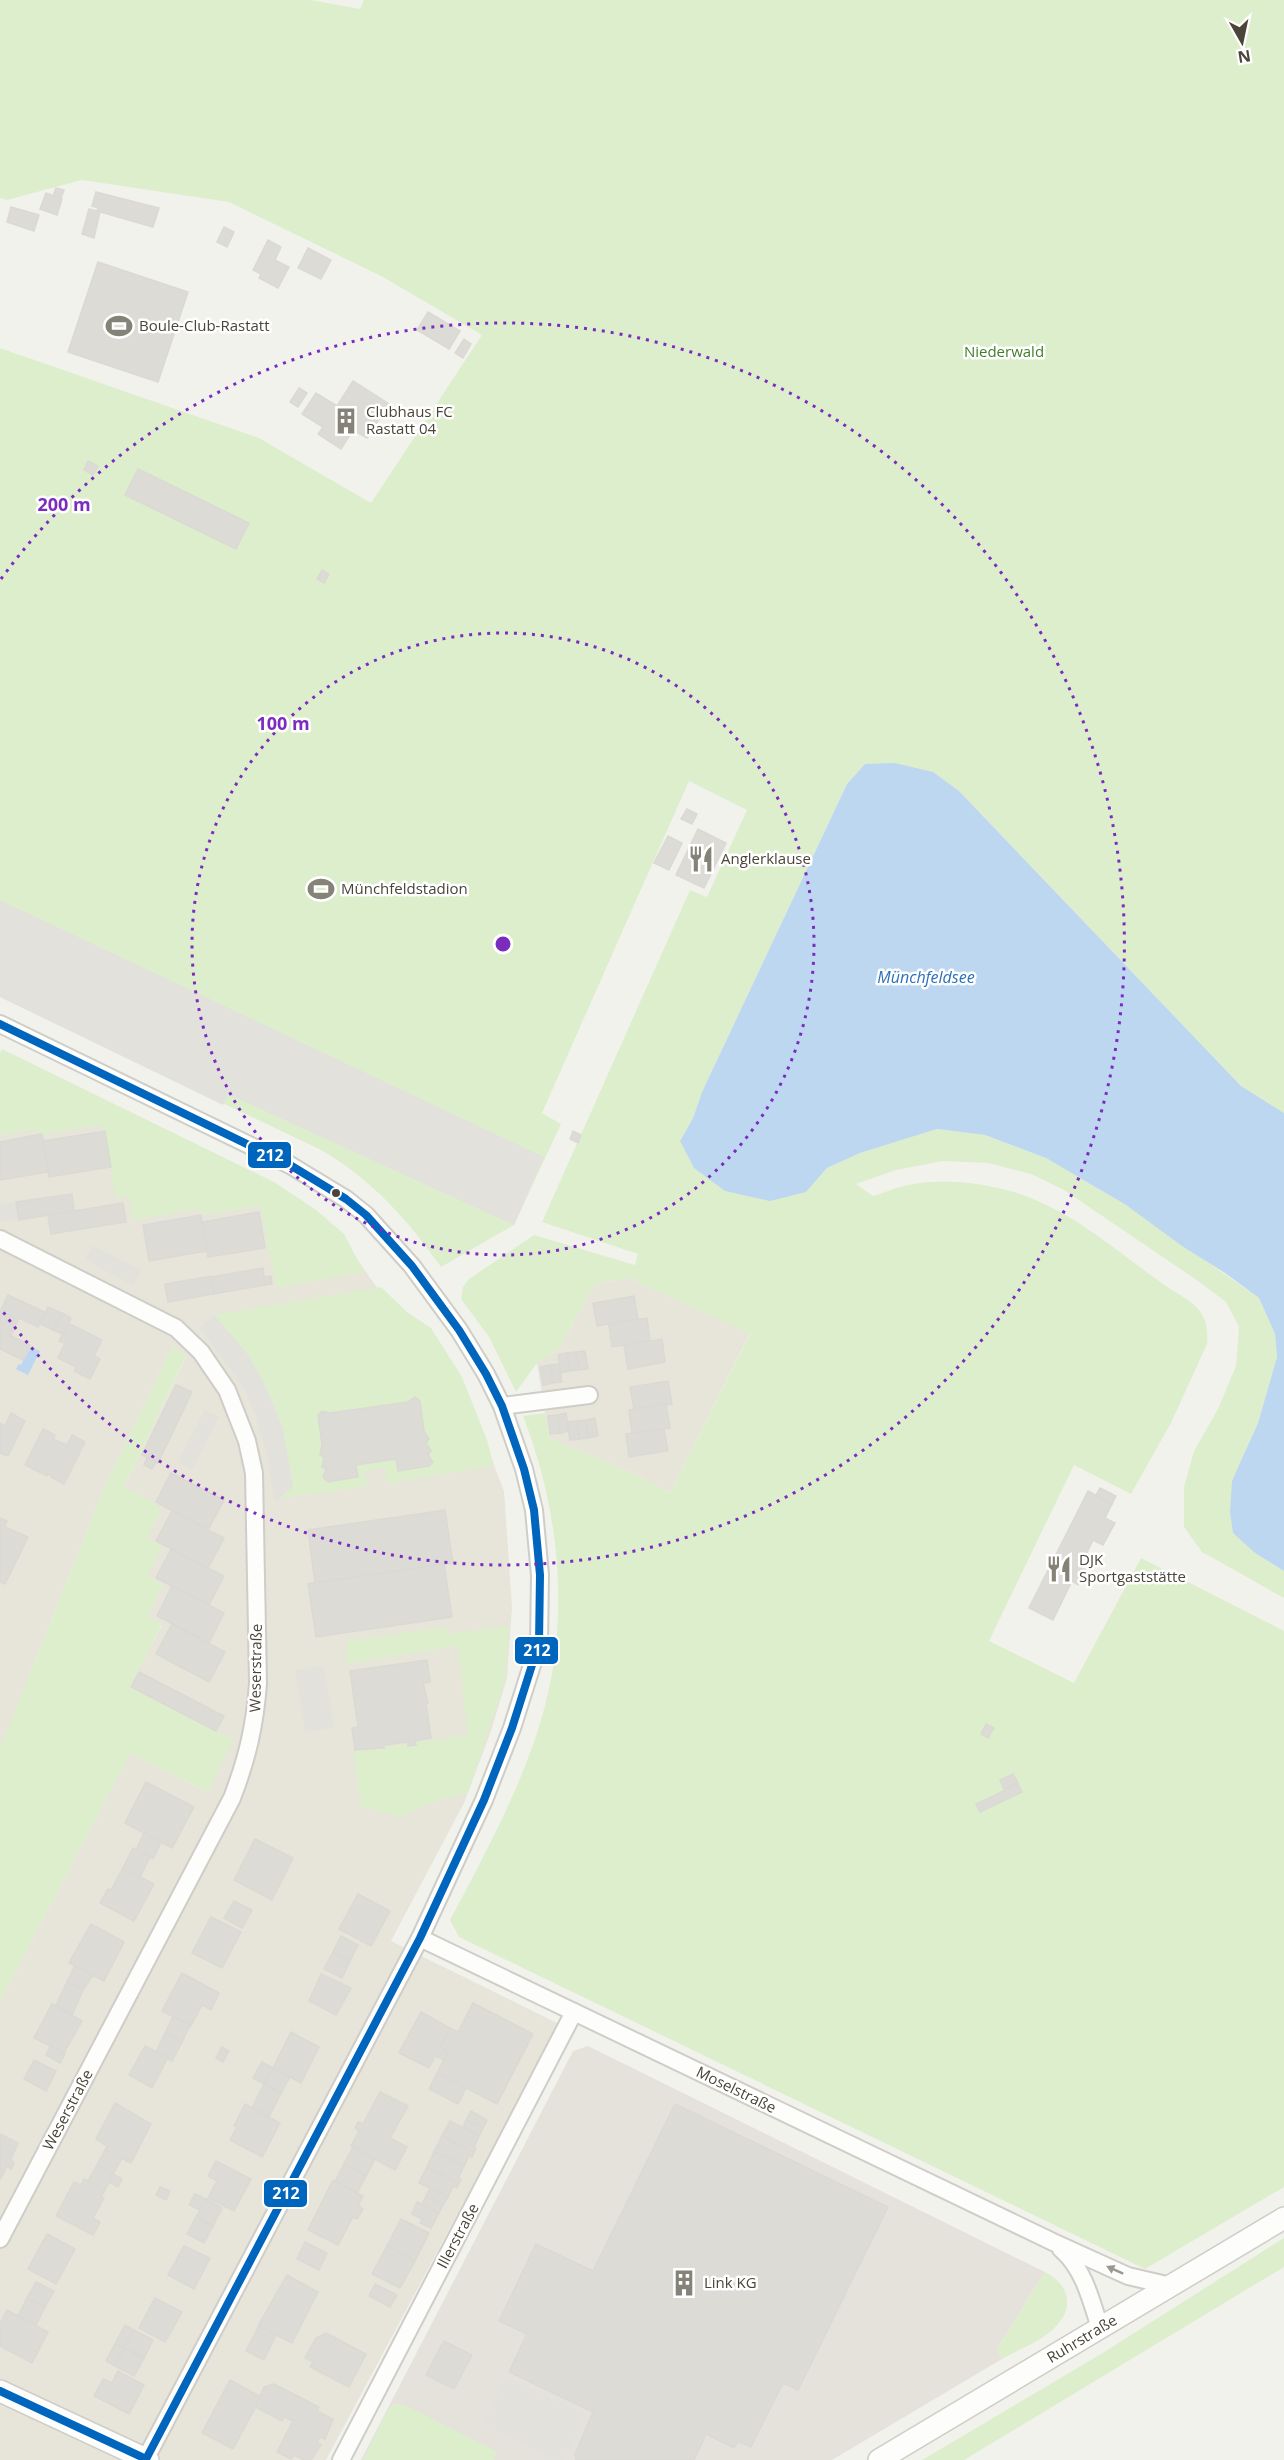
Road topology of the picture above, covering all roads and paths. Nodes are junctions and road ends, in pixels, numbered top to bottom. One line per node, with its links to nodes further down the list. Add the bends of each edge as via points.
1 (0, 1024): 4 (street, via 290,1165 346,1199 366,1215 412,1266 459,1330)
2 (0, 1239): 8 (street, Weserstraße, via 176,1328 201,1352 227,1390 254,1473 258,1683 256,1718 247,1759 232,1798)
3 (588, 1395): 4 (street)
4 (502, 1406): 5 (street, via 534,1510 540,1575 540,1644 484,1800)
5 (420, 1938): 6 (street, Moselstraße); 13 (street)
6 (574, 2013): 9 (street, Moselstraße); 14 (street, Illerstraße)
7 (1284, 2218): 10 (street, Ruhrstraße)
8 (0, 2239)
9 (1053, 2242): 10 (street, Moselstraße, one-way to 9, via 1128,2276); 11 (street, Moselstraße, via 1073,2259)
10 (1171, 2286): 11 (street, Ruhrstraße)
11 (1100, 2328): 15 (street, Ruhrstraße)
12 (0, 2391): 13 (street)
13 (146, 2460)
14 (341, 2460)
15 (879, 2460)

